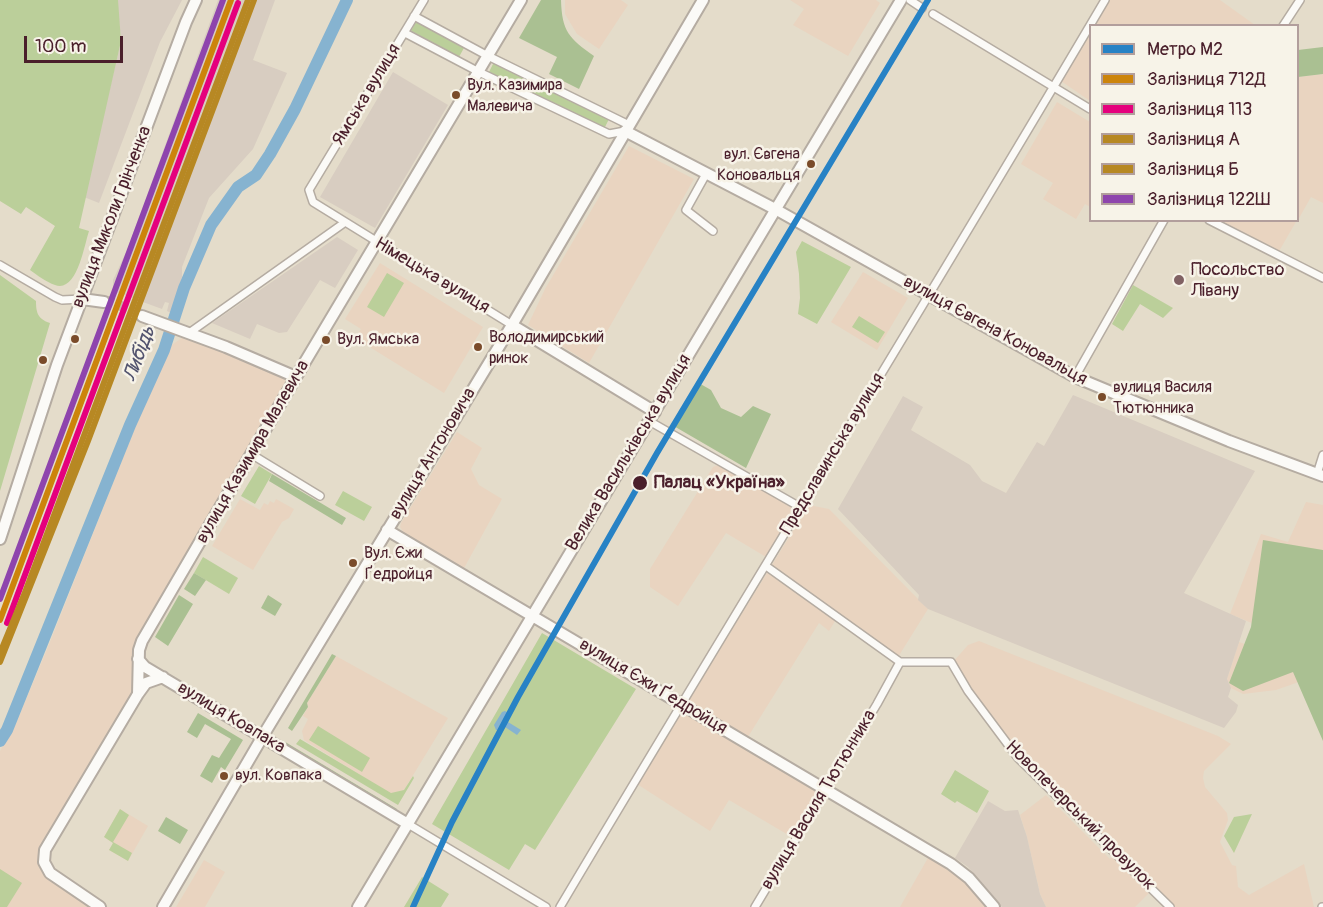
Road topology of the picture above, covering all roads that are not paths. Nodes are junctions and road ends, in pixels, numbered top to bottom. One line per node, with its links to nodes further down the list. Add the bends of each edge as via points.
1 (196, 0): 32 (main road, вулиця Миколи Грінченка)
2 (424, 0): 11 (street, Ямська вулиця)
3 (521, 0): 16 (main road, вулиця Казимира Малевича)
4 (703, 0): 20 (main road, вулиця Антоновича)
5 (901, 0): 23 (main road, Велика Васильківська вулиця)
6 (910, 0): 9 (street)
7 (1105, 0): 12 (street, Предславинська вулиця)
8 (1300, 0): 13 (street)
9 (922, 8)
10 (933, 14): 18 (street)
11 (414, 16): 15 (street, Ямська вулиця); 16 (street)
12 (1091, 24)
13 (1284, 24)
14 (1089, 27): 18 (street, Предславинська вулиця)
15 (405, 33): 17 (street); 22 (street, Ямська вулиця)
16 (488, 56): 17 (main road, вулиця Казимира Малевича); 20 (street)
17 (478, 72): 20 (street, via 609,134); 28 (main road, вулиця Казимира Малевича)
18 (1054, 87): 19 (street); 31 (street, Предславинська вулиця)
19 (1089, 108)
20 (627, 128): 21 (main road, вулиця Євгена Коновальця); 35 (main road, вулиця Антоновича)
21 (706, 174): 23 (main road, вулиця Євгена Коновальця); 27 (street, via 686,210)
22 (309, 190): 26 (street, Німецька вулиця, via 313,202)
23 (775, 208): 31 (main road, вулиця Євгена Коновальця); 39 (main road, Велика Васильківська вулиця)
24 (1163, 222): 38 (street)
25 (1213, 222): 30 (street)
26 (344, 223): 28 (street, Німецька вулиця); 36 (street)
27 (713, 231)
28 (376, 242): 35 (street, Німецька вулиця); 37 (main road, вулиця Казимира Малевича)
29 (0, 265): 32 (street, via 62,300)
30 (1323, 278)
31 (928, 294): 38 (main road, вулиця Євгена Коновальця); 44 (street, Предславинська вулиця)
32 (82, 299): 33 (main road); 46 (main road, вулиця Миколи Грінченка, via 47,392)
33 (104, 302)
34 (142, 316): 36 (main road)
35 (512, 325): 39 (main road, Німецька вулиця); 45 (main road, вулиця Антоновича)
36 (185, 332): 37 (main road)
37 (296, 377): 40 (main road, вулиця Казимира Малевича)
38 (1075, 377): 42 (main road, вулиця Євгена Коновальця)
39 (652, 416): 44 (street, Німецька вулиця); 48 (main road, Велика Васильківська вулиця)
40 (251, 454): 43 (street); 49 (main road, вулиця Казимира Малевича, via 142,641)
41 (1323, 454): 42 (street)
42 (1320, 475)
43 (320, 496)
44 (800, 507): 47 (street, Предславинська вулиця)
45 (387, 530): 48 (main road, вулиця Єжи Ґедройця); 54 (main road, вулиця Антоновича)
46 (0, 539)
47 (766, 566): 50 (street); 53 (street, Предславинська вулиця)
48 (532, 615): 53 (main road, вулиця Єжи Ґедройця); 56 (main road, Велика Васильківська вулиця)
49 (138, 659): 51 (main road, вулиця Ковпака); 52 (main road, вулиця Казимира Малевича)
50 (900, 662): 55 (street, вулиця Василя Тютюнника); 64 (street, Новопечерський провулок, via 951,662 1018,758)
51 (163, 677): 52 (main road, вулиця Ковпака, via 146,683); 54 (main road, вулиця Ковпака)
52 (138, 694): 57 (main road, via 45,850 44,862 50,873)
53 (680, 704): 55 (main road, вулиця Єжи Ґедройця); 61 (street, Предславинська вулиця)
54 (263, 737): 56 (main road, вулиця Ковпака); 58 (main road, вулиця Антоновича)
55 (826, 790): 62 (street, вулиця Василя Тютюнника); 63 (main road, вулиця Єжи Ґедройця, via 951,864)
56 (408, 824): 59 (main road, Велика Васильківська вулиця); 60 (street, вулиця Ковпака)
57 (100, 907)
58 (163, 907)
59 (357, 907)
60 (546, 907)
61 (560, 907)
62 (755, 907)
63 (994, 907)
64 (1170, 907)

